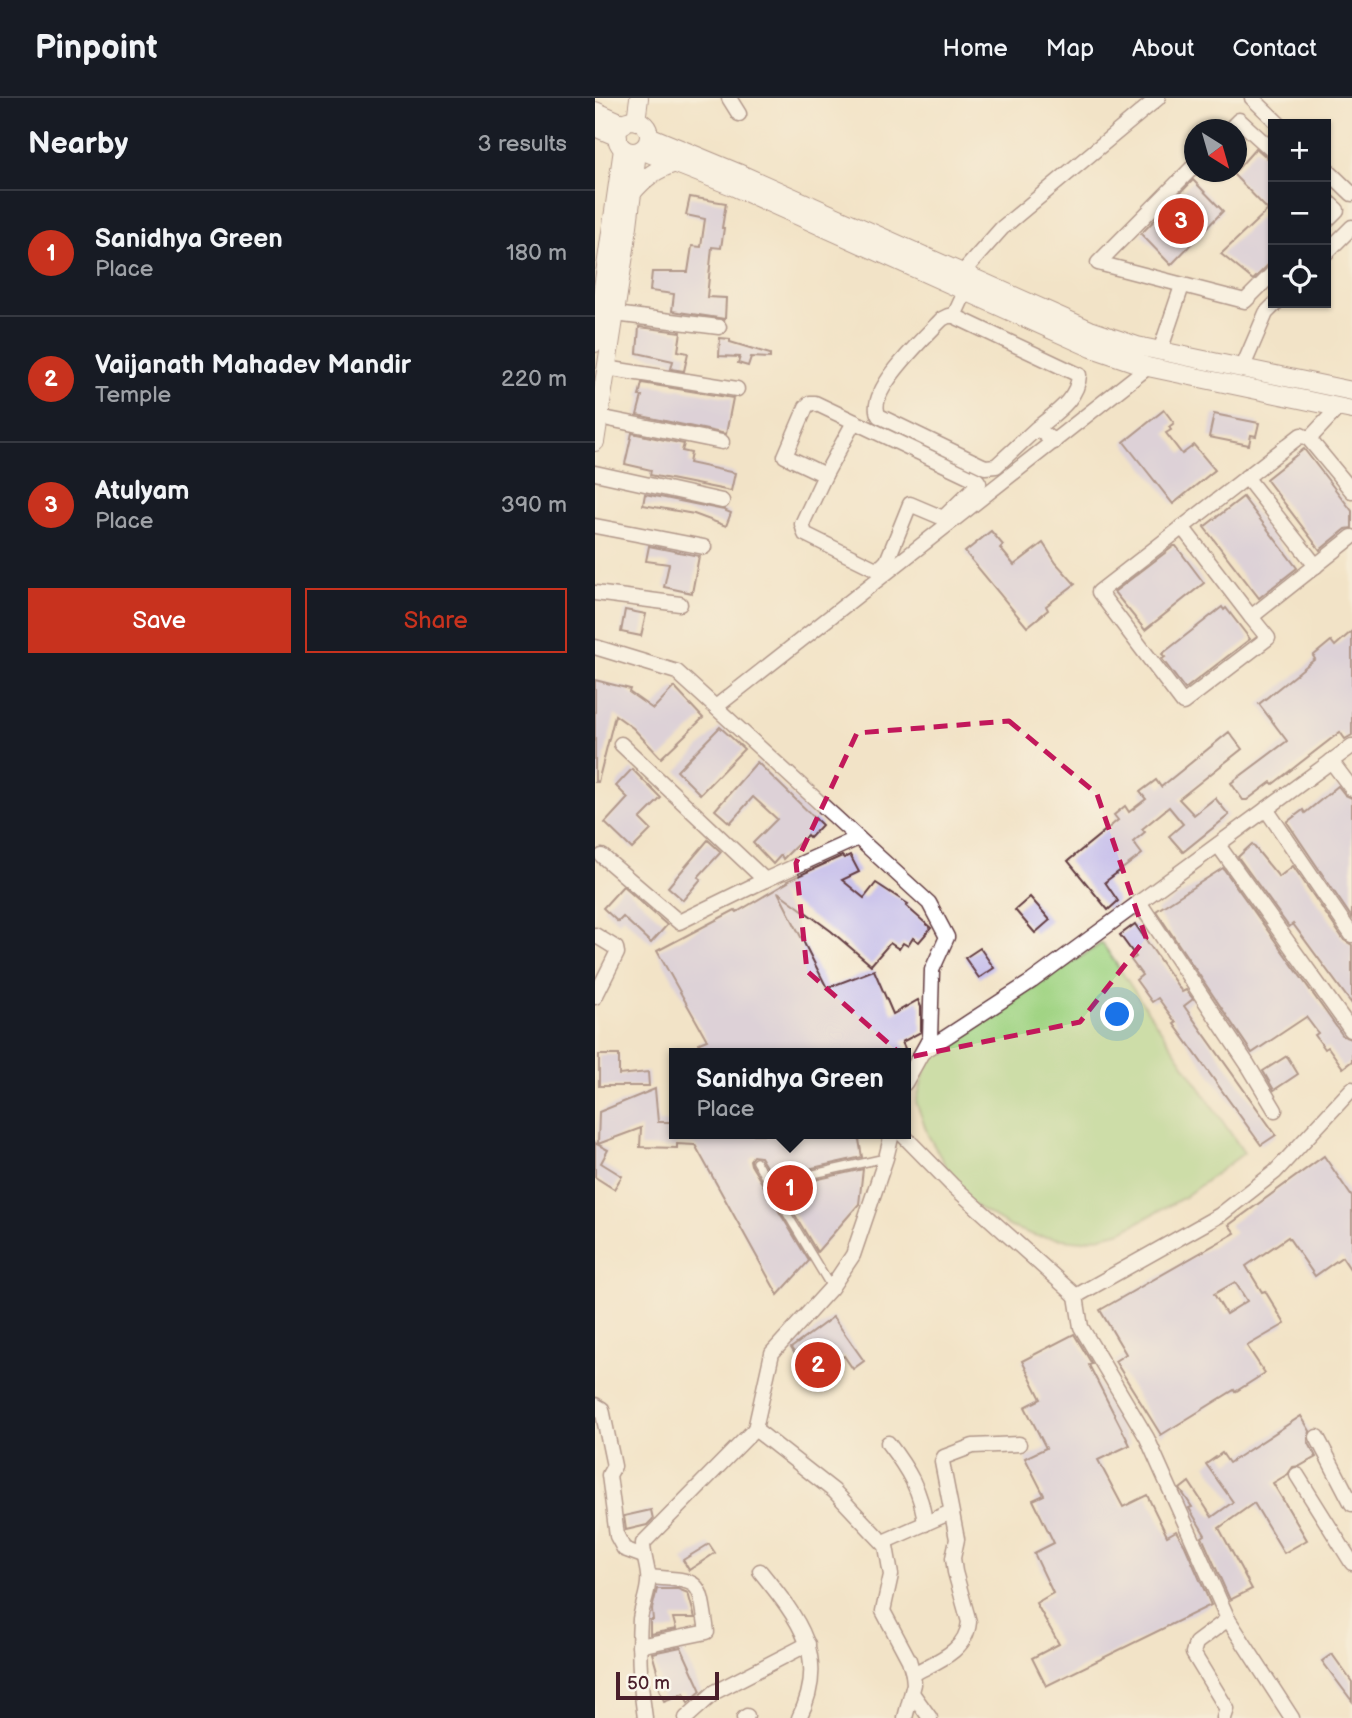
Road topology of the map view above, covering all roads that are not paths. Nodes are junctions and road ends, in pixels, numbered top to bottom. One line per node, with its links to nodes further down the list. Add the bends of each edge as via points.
1 (639, 98): 10 (street)
2 (729, 98): 6 (street)
3 (1158, 98): 20 (street, via 1002,228)
4 (1252, 98): 7 (street)
5 (595, 111): 10 (street)
6 (739, 114)
7 (1274, 119)
8 (595, 127): 10 (street)
9 (1247, 127): 11 (street)
10 (633, 138): 12 (street); 15 (street); 20 (street, via 738,173); 26 (street)
11 (1268, 146)
12 (676, 163): 15 (street, via 656,170); 20 (street)
13 (1331, 174): 16 (street)
14 (1184, 176): 21 (street, via 1098,263)
15 (631, 194): 23 (street)
16 (1352, 194)
17 (1352, 227): 18 (street)
18 (1331, 248)
19 (1268, 278): 21 (street, via 1245,301)
20 (964, 281): 24 (street); 27 (street, via 1090,330); 28 (street, via 1092,348)
21 (1182, 286): 27 (street)
22 (1271, 308): 30 (street)
23 (615, 314): 25 (street); 29 (street)
24 (954, 316): 36 (street, via 1079,375 1074,395); 36 (street, via 942,319 882,387 876,405 879,416 985,467 996,466)
25 (719, 327)
26 (595, 343)
27 (1160, 351): 30 (street)
28 (1148, 367): 33 (street); 40 (street)
29 (606, 368): 31 (street); 34 (street)
30 (1242, 369): 32 (street)
31 (737, 389)
32 (1352, 391)
33 (1345, 408): 37 (street)
34 (599, 417): 38 (street); 39 (street)
35 (854, 422): 42 (street); 42 (street, via 815,403 806,407 785,456); 46 (street, via 977,480)
36 (1037, 428): 40 (street)
37 (1309, 439): 43 (street, via 1301,435); 44 (street)
38 (595, 442)
39 (722, 442)
40 (1054, 442): 46 (street)
41 (595, 473): 45 (street)
42 (825, 475): 50 (street, via 802,524 805,534 874,568 887,561)
43 (1246, 477): 48 (street); 53 (street)
44 (1352, 491)
45 (722, 501)
46 (947, 520): 50 (street, via 910,504); 52 (street)
47 (595, 526): 51 (street)
48 (1182, 527): 56 (street); 56 (street, via 1098,592 1184,703 1268,639)
49 (1352, 537): 53 (street)
50 (895, 541): 52 (street)
51 (704, 547)
52 (916, 550): 58 (street)
53 (1316, 566): 56 (street)
54 (595, 593): 55 (street)
55 (680, 604)
56 (1251, 617)
57 (595, 648): 58 (street, via 677,672)
58 (717, 706): 64 (street)
59 (621, 744): 67 (street)
60 (1352, 746): 61 (street)
61 (1331, 761): 62 (street); 63 (street)
62 (1352, 789)
63 (1266, 810): 65 (street); 70 (street)
64 (858, 838): 67 (street); 74 (street, via 929,903 947,937 932,970 930,1038)
65 (1218, 845): 68 (street); 73 (street)
66 (602, 856): 67 (street, via 679,922)
67 (765, 880)
68 (1139, 902): 74 (street, via 995,1007); 77 (street)
69 (595, 935): 71 (street, via 617,950)
70 (1352, 935)
71 (599, 979): 72 (street)
72 (595, 997)
73 (1351, 1030)
74 (921, 1054): 75 (street)
75 (911, 1072)
76 (1352, 1089): 84 (street, via 1275,1172 1220,1215)
77 (1275, 1110)
78 (891, 1139): 80 (street)
79 (907, 1139): 84 (street)
80 (886, 1157): 82 (lane); 83 (street, via 853,1255)
81 (756, 1162): 82 (lane)
82 (769, 1184): 83 (lane)
83 (831, 1288): 86 (street, via 772,1353)
84 (1076, 1296): 99 (street, via 1081,1327 1147,1438)
85 (595, 1405): 95 (street, via 602,1409 614,1466 609,1475 610,1499 617,1536 624,1549)
86 (755, 1429): 94 (street, via 834,1491); 95 (street, via 643,1543)
87 (1317, 1437): 91 (street)
88 (888, 1443): 93 (street, via 911,1474)
89 (1019, 1444): 92 (street, via 973,1446 944,1457)
90 (1297, 1475): 96 (street)
91 (1352, 1504)
92 (951, 1512): 93 (street); 102 (street, via 957,1539 953,1564 968,1630 956,1650)
93 (925, 1524): 94 (street)
94 (883, 1542): 102 (street, via 891,1575 883,1611)
95 (643, 1556): 98 (street)
96 (1352, 1563)
97 (760, 1571): 100 (street, via 783,1598)
98 (649, 1577): 101 (street); 101 (street, via 686,1580 696,1586 707,1632)
99 (1228, 1619): 109 (street, via 1196,1643 1193,1653 1227,1709); 110 (street)
100 (808, 1644): 105 (street, via 715,1692); 106 (street, via 813,1675)
101 (639, 1646): 104 (street)
102 (913, 1674): 103 (street)
103 (912, 1693): 107 (street); 108 (street)
104 (645, 1718)
105 (686, 1718)
106 (799, 1718)
107 (905, 1718)
108 (930, 1718)
109 (1224, 1718)
110 (1292, 1718)

